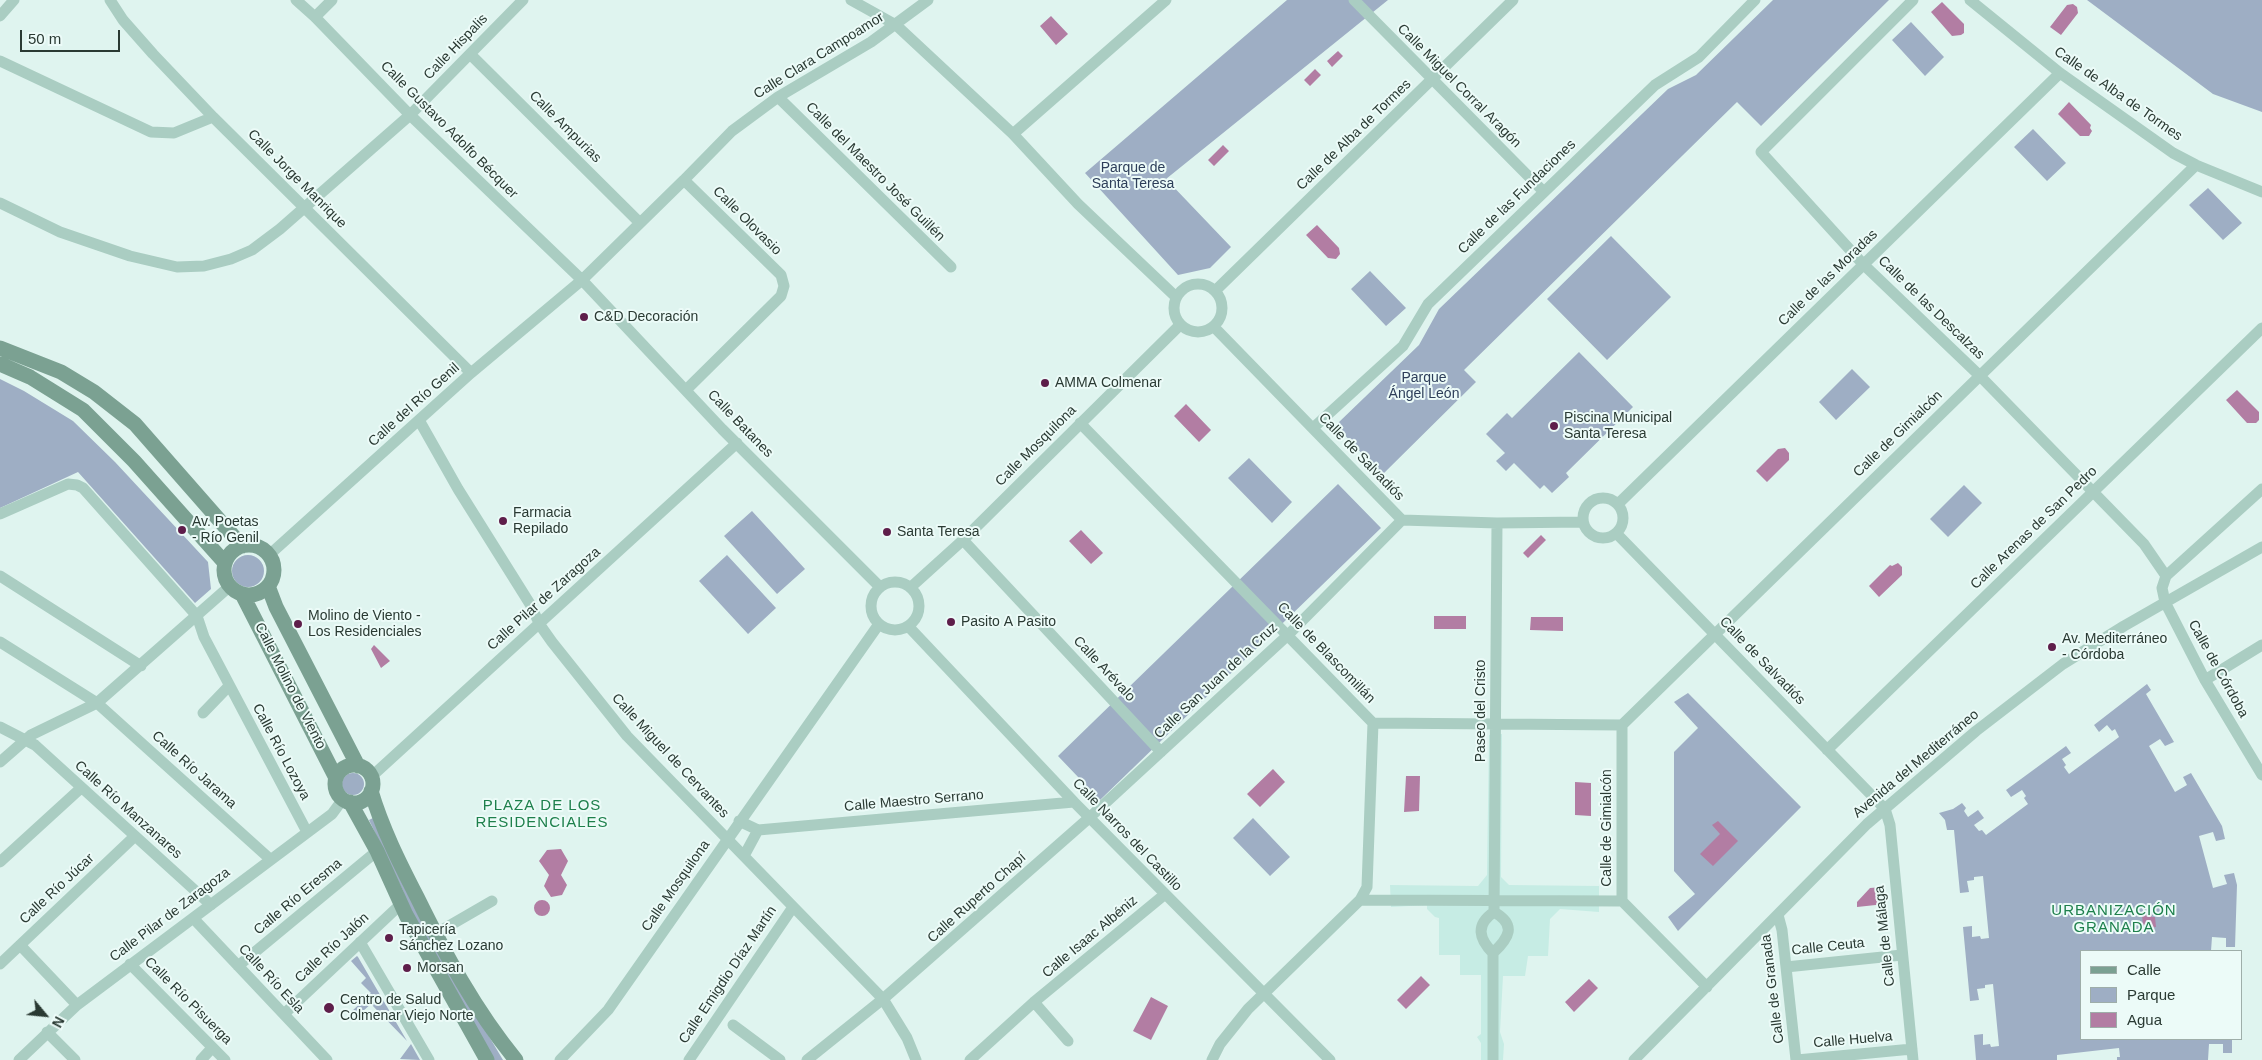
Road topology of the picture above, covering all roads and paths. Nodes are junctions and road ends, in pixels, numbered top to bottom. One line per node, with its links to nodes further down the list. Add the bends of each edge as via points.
1 (14, 0): 14 (street)
2 (110, 0): 23 (street, Calle Jorge Manrique, via 123,20)
3 (296, 0): 15 (street, Calle Gustavo Adolfo Bécquer)
4 (332, 0): 15 (street)
5 (522, 0): 17 (street, Calle Hispalis)
6 (851, 0): 16 (street)
7 (928, 0): 16 (street, Calle Clara Campoamor)
8 (1166, 0): 24 (street)
9 (1354, 0): 20 (street, Calle Miguel Corral Aragón)
10 (1513, 0): 20 (street, Calle de Alba de Tormes)
11 (1756, 0): 27 (street, Calle de las Fundaciones, via 1699,57 1655,85)
12 (1912, 0): 32 (street, Calle de las Descalzas, via 1761,152)
13 (1970, 0): 19 (street, Calle de Alba de Tormes)
14 (0, 16)
15 (316, 17): 22 (street, Calle Gustavo Adolfo Bécquer)
16 (896, 25): 21 (street, Calle Clara Campoamor); 24 (street)
17 (470, 54): 22 (street, Calle Hispalis); 31 (street, Calle Ampurias)
18 (0, 61): 23 (street, via 151,132 174,133)
19 (2060, 73): 25 (street, Calle de Alba de Tormes, via 2173,153); 32 (street, Calle de las Moradas)
20 (1431, 80): 27 (street, Calle Miguel Corral Aragón); 35 (street, Calle de Alba de Tormes)
21 (778, 97): 26 (street, Calle Clara Campoamor, via 732,131); 33 (street, Calle del Maestro José Guillén)
22 (410, 115): 30 (street, Calle Hispalis); 34 (street, Calle Gustavo Adolfo Bécquer)
23 (213, 117): 30 (street, Calle Jorge Manrique)
24 (1012, 134): 36 (street, via 1078,204)
25 (2196, 165): 28 (street, Calle de Alba de Tormes); 43 (street, Calle de Gimialcón)
26 (684, 180): 31 (street); 44 (street, Calle Olovasio, via 781,275 784,286 781,296)
27 (1544, 192): 47 (street, Calle de las Fundaciones, via 1428,304 1402,346)
28 (2262, 192)
29 (0, 203): 30 (street, Calle Hispalis, via 92,244 177,266 204,266 252,250)
30 (305, 206): 42 (street, Calle Jorge Manrique)
31 (640, 223): 34 (street)
32 (1863, 264): 43 (street, Calle de las Descalzas); 51 (street, Calle de las Moradas)
33 (951, 267)
34 (582, 280): 42 (street, Calle del Río Genil); 44 (street, Calle Batanes)
35 (1215, 291): 36 (street, via 1202,284 1194,284); 38 (street, via 1222,313)
36 (1176, 297): 37 (street, via 1174,312)
37 (1180, 325): 38 (street, via 1200,333); 46 (street, Calle Mosquilona)
38 (1214, 327): 47 (street, Calle de Salvadiós)
39 (2262, 328): 50 (street, Calle Arenas de San Pedro)
40 (0, 348): 58 (main road, via 62,372 94,392 134,424)
41 (0, 364): 61 (main road, via 30,377 83,410 134,461)
42 (471, 373): 45 (street, Calle del Río Genil)
43 (1980, 376): 50 (street, Calle de las Descalzas); 73 (street, Calle de Gimialcón)
44 (686, 390): 48 (street, Calle Batanes)
45 (419, 420): 60 (street, Calle del Río Genil); 70 (street, Calle Miguel de Cervantes)
46 (1080, 423): 57 (street, Calle Mosquilona); 74 (street, Calle de Blascomillán)
47 (1313, 428): 53 (street, Calle de Salvadiós)
48 (737, 443): 65 (street, Calle Batanes); 70 (street, Calle Pilar de Zaragoza)
49 (2262, 489): 63 (street)
50 (2093, 491): 63 (street, Calle de las Descalzas, via 2144,544); 87 (street, Calle Arenas de San Pedro)
51 (1618, 504): 54 (street, via 1607,498 1592,501 1583,514); 56 (street, via 1624,519)
52 (0, 514): 69 (street, via 68,484 83,488)
53 (1402, 520): 55 (street, Calle de Salvadiós); 74 (street, Calle San Juan de la Cruz)
54 (1583, 522): 55 (street, Calle de Salvadiós); 56 (street, via 1590,534 1597,538 1605,539)
55 (1497, 523): 83 (street, Paseo del Cristo)
56 (1617, 534): 73 (street, Calle de Salvadiós)
57 (963, 540): 66 (street, Calle Mosquilona); 88 (street, Calle Arévalo)
58 (242, 546): 60 (main road, via 257,547); 61 (main road)
59 (2262, 547): 68 (street, Avenida del Mediterráneo)
60 (268, 556): 64 (main road, via 272,561 273,574)
61 (225, 563): 67 (main road, via 224,575)
62 (0, 576): 77 (street)
63 (2166, 576): 68 (street, via 2162,588)
64 (268, 586): 67 (main road, via 259,593); 90 (main road, Calle Molino de Viento)
65 (880, 587): 66 (street, via 890,582 901,582); 71 (street, via 873,595 871,605)
66 (911, 587): 72 (street, via 919,607 916,618)
67 (236, 590): 69 (street); 92 (main road, Calle Molino de Viento)
68 (2166, 602): 78 (street, Calle de Córdoba); 97 (street, Avenida del Mediterráneo, via 2064,664 1976,731)
69 (198, 616): 77 (street); 79 (street, Calle Río Lozoya, via 204,637)
70 (540, 624): 93 (street, Calle Pilar de Zaragoza); 103 (street, Calle Miguel de Cervantes, via 627,736)
71 (879, 624): 72 (street, via 888,630); 99 (street, Calle Mosquilona)
72 (908, 626): 96 (street, Calle Narros del Castillo)
73 (1714, 634): 84 (street, Calle de Gimialcón); 87 (street, Calle de Salvadiós)
74 (1288, 635): 82 (street, Calle de Blascomillán); 88 (street, Calle San Juan de la Cruz)
75 (0, 642): 80 (street, Calle Río Jarama)
76 (2262, 645): 78 (street)
77 (142, 666): 80 (street)
78 (2205, 680): 91 (street, Calle de Córdoba)
79 (229, 686): 81 (street); 101 (street, Calle Río Lozoya)
80 (97, 703): 86 (street); 106 (street, Calle Río Jarama)
81 (203, 713)
82 (1373, 723): 83 (street); 110 (street, Calle de Blascomillán, via 1367,887)
83 (1497, 724): 84 (street); 111 (street, Paseo del Cristo)
84 (1622, 725): 112 (street, Calle de Gimialcón)
85 (0, 727): 86 (street, Calle Río Manzanares)
86 (24, 740): 89 (street); 94 (street, Calle Río Manzanares, via 35,745)
87 (1827, 750): 97 (street, Calle de Salvadiós)
88 (1161, 752): 98 (street, Calle San Juan de la Cruz)
89 (0, 762)
90 (358, 766): 92 (main road, via 347,766); 93 (main road, via 366,770)
91 (2262, 775)
92 (336, 778): 95 (main road, via 336,790)
93 (371, 784): 95 (main road, via 364,799); 119 (main road, via 385,832)
94 (82, 788): 102 (street, Calle Río Manzanares); 107 (street)
95 (346, 801): 101 (street, Calle Pilar de Zaragoza); 104 (main road)
96 (1074, 802): 98 (street, Calle Narros del Castillo); 100 (street, Calle Maestro Serrano)
97 (1885, 809): 117 (street, Avenida del Mediterráneo); 123 (street, Calle de Málaga, via 1890,825)
98 (1089, 818): 108 (street, Calle Narros del Castillo); 130 (street, Calle Ruperto Chapí)
99 (739, 822): 100 (street, Calle Maestro Serrano); 103 (street, Calle Mosquilona)
100 (758, 830): 105 (street)
101 (307, 832): 106 (street, Calle Pilar de Zaragoza)
102 (135, 836): 114 (street, Calle Río Manzanares); 121 (street, Calle Río Júcar)
103 (727, 839): 105 (street, Calle Miguel de Cervantes); 147 (street, Calle Mosquilona, via 608,1010)
104 (377, 851): 113 (main road); 126 (street, Calle Río Eresma)
105 (744, 856): 115 (street, Calle Miguel de Cervantes)
106 (270, 859): 114 (street, Calle Pilar de Zaragoza)
107 (0, 862)
108 (1164, 895): 129 (street, Calle Narros del Castillo); 131 (street, Calle Isaac Albéniz)
109 (492, 900): 119 (street)
110 (1360, 900): 111 (street); 129 (street, Calle de Blascomillán)
111 (1494, 900): 112 (street); 116 (street, Paseo del Cristo)
112 (1622, 901): 128 (street, Calle de Gimialcón)
113 (401, 904): 120 (street, Calle Río Jalón); 145 (main road)
114 (211, 905): 118 (street, Calle Pilar de Zaragoza)
115 (793, 907): 130 (street, Calle Miguel de Cervantes); 148 (street, Calle Emigdio Díaz Martín)
116 (1494, 912): 122 (street, via 1482,926 1481,936); 122 (street, via 1505,918 1508,927 1508,935)
117 (1778, 915): 127 (street, Calle de Granada); 128 (street, Avenida del Mediterráneo)
118 (193, 918): 125 (street, Calle Pilar de Zaragoza); 126 (street, Calle Río Esla)
119 (436, 934): 146 (main road, via 464,986)
120 (360, 942): 133 (street, Calle Río Jalón); 144 (street)
121 (20, 945): 124 (street, Calle Río Júcar); 132 (street)
122 (1494, 953): 155 (street)
123 (1902, 955): 127 (street, Calle Ceuta); 138 (street, Calle de Málaga)
124 (0, 964)
125 (130, 964): 132 (street, Calle Pilar de Zaragoza); 137 (street, Calle Río Pisuerga)
126 (238, 966): 133 (street, Calle Río Esla)
127 (1786, 967): 157 (street, Calle de Granada)
128 (1707, 987): 156 (street, Avenida del Mediterráneo)
129 (1263, 993): 153 (street, Calle de Blascomillán, via 1220,1044); 154 (street, Calle Narros del Castillo)
130 (883, 1000): 150 (street, Calle Ruperto Chapí); 151 (street, Calle Miguel de Cervantes, via 907,1038)
131 (1034, 1002): 136 (street); 152 (street, Calle Isaac Albéniz)
132 (77, 1005): 135 (street, Calle Pilar de Zaragoza)
133 (284, 1014): 143 (street, Calle Río Esla)
134 (733, 1025): 149 (street)
135 (47, 1032): 139 (street, Calle Pilar de Zaragoza); 140 (street)
136 (1068, 1041)
137 (212, 1048): 141 (street); 142 (street, Calle Río Pisuerga)
138 (1912, 1054): 157 (street, Calle Huelva)
139 (19, 1060)
140 (75, 1060)
141 (201, 1060)
142 (224, 1060)
143 (328, 1060)
144 (428, 1060)
145 (487, 1060)
146 (516, 1060)
147 (560, 1060)
148 (689, 1060)
149 (780, 1060)
150 (807, 1060)
151 (916, 1060)
152 (970, 1060)
153 (1212, 1060)
154 (1330, 1060)
155 (1492, 1060)
156 (1634, 1060)
157 (1796, 1060)

